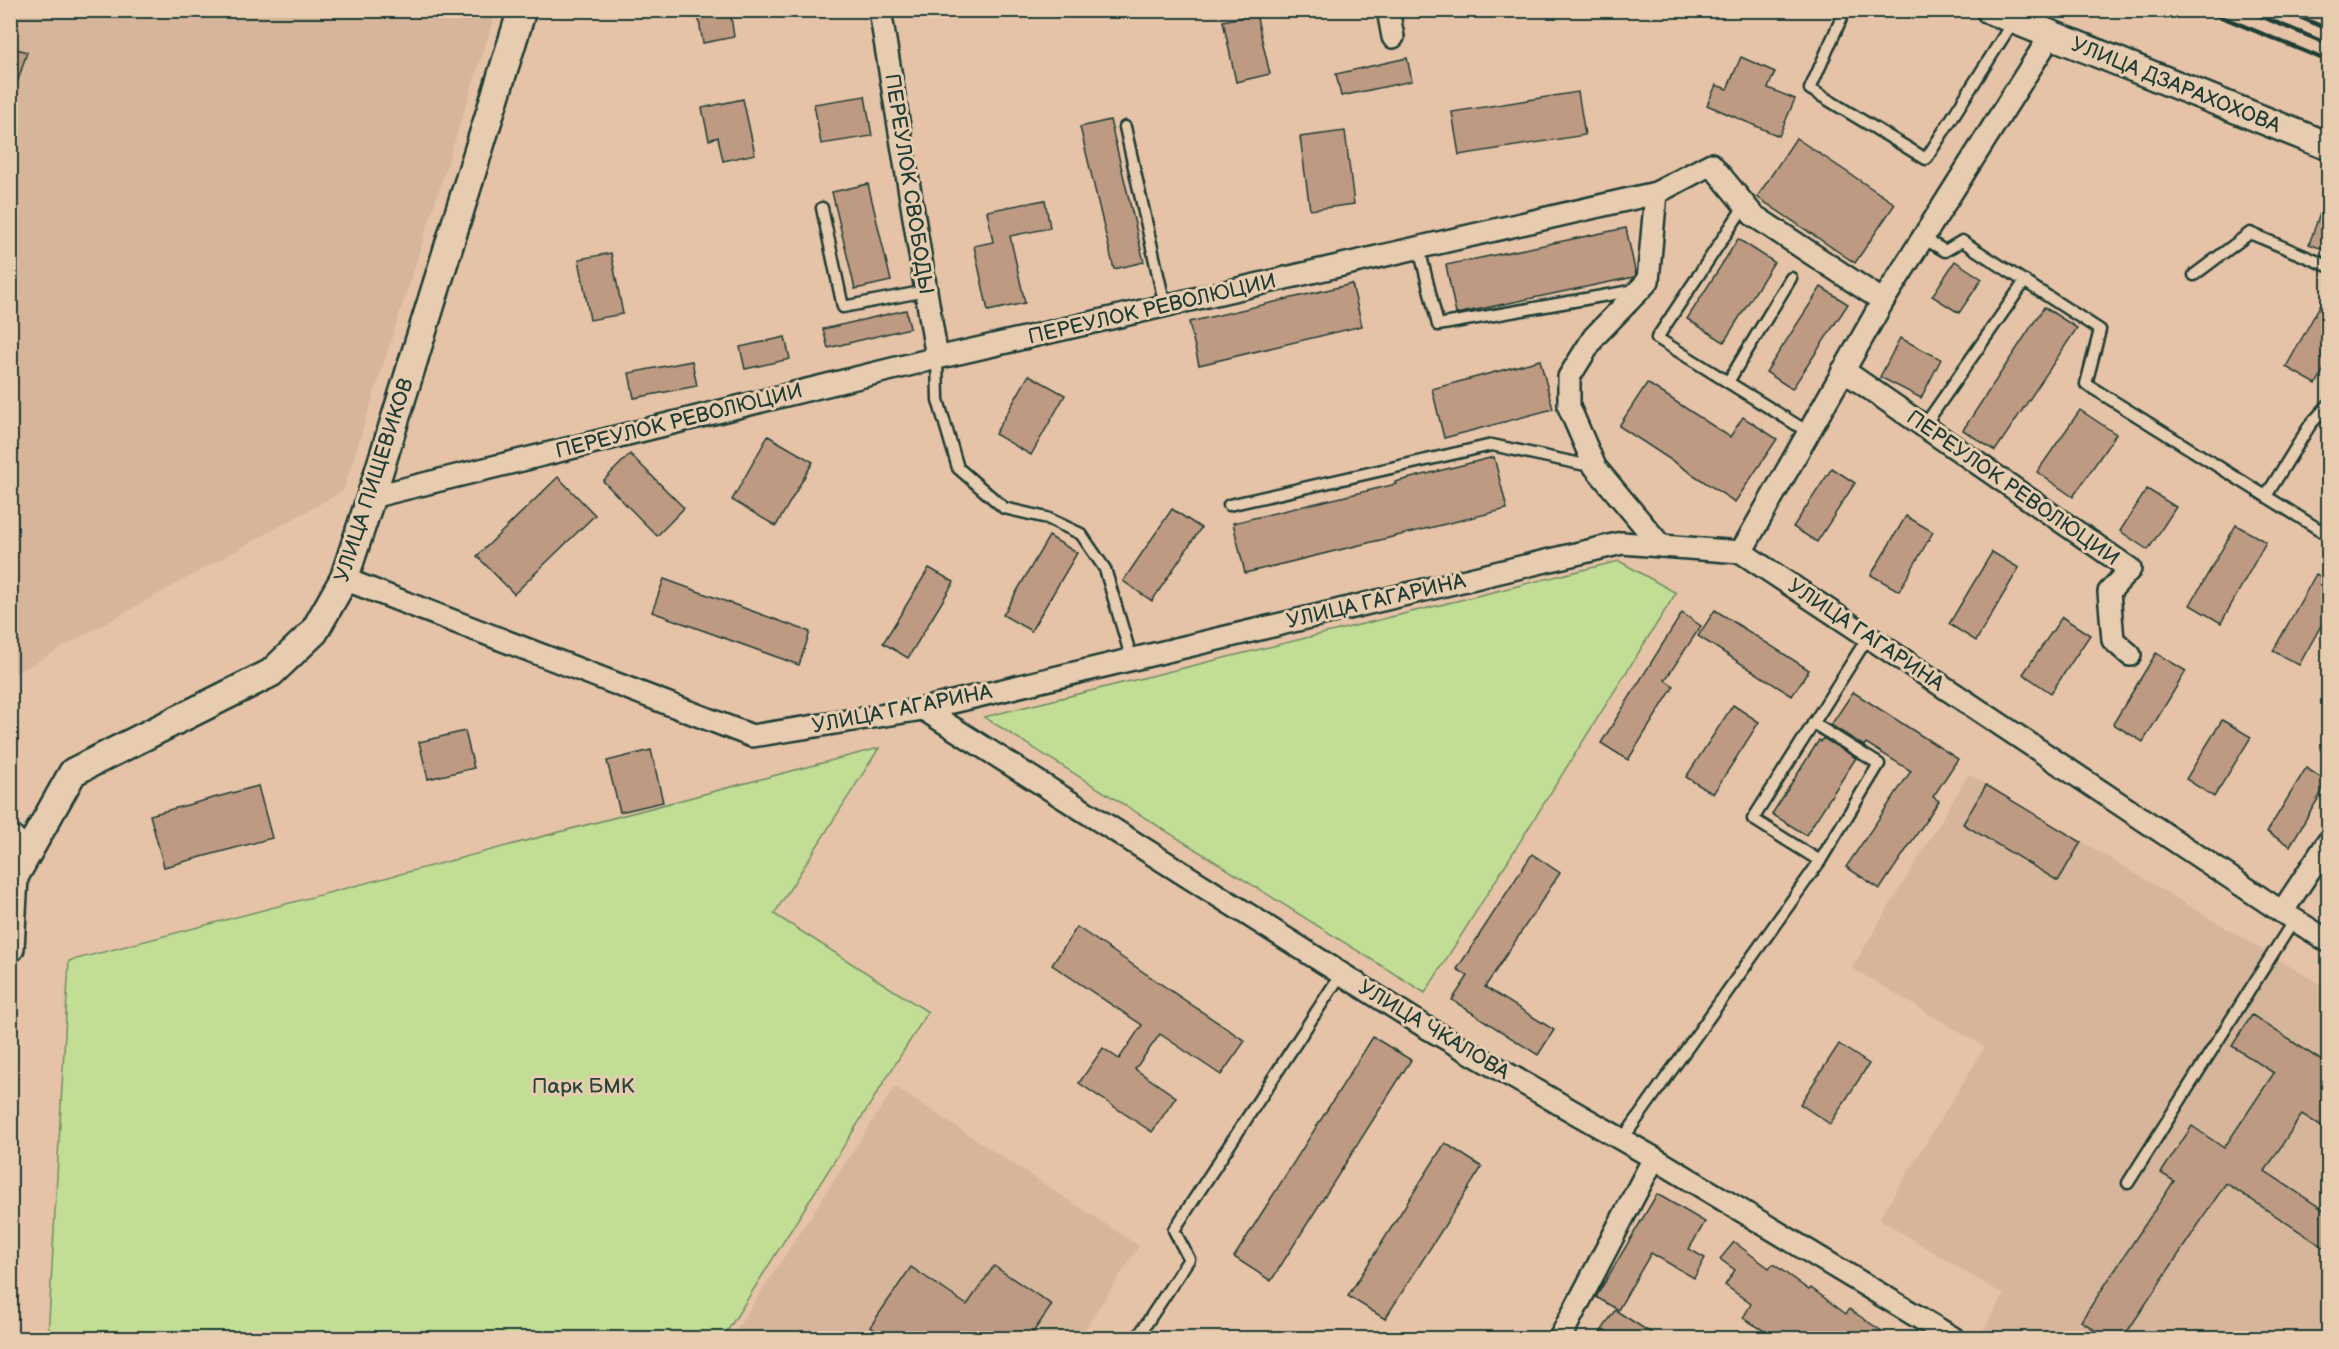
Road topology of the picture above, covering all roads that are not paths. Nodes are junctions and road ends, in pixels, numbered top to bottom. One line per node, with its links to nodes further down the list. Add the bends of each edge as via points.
1 (522, 10): 31 (street, УЛИЦА ПИЩЕВИКОВ)
2 (880, 10): 20 (street, ПЕРЕУЛОК СВОБОДЫ)
3 (1388, 10): 7 (street)
4 (1845, 10): 5 (lane, via 1810,89 1926,159)
5 (2002, 15): 6 (street, УЛИЦА ДЗАРАХОХОВА)
6 (2051, 35): 9 (street, УЛИЦА ДЗАРАХОХОВА); 13 (street)
7 (1393, 37)
8 (1125, 127): 22 (lane)
9 (2328, 146)
10 (1656, 193): 11 (street, ПЕРЕУЛОК РЕВОЛЮЦИИ, via 1711,164); 14 (street, ПЕРЕУЛОК РЕВОЛЮЦИИ); 19 (street, via 1648,281)
11 (1746, 205): 21 (street, ПЕРЕУЛОК РЕВОЛЮЦИИ, via 1753,215); 25 (lane, via 1657,338)
12 (822, 208): 20 (lane, via 843,307)
13 (1923, 238): 18 (lane, via 1945,251 1962,241); 21 (street)
14 (1419, 248): 19 (lane, via 1438,325); 22 (street, ПЕРЕУЛОК РЕВОЛЮЦИИ)
15 (2328, 266): 16 (lane, via 2250,232)
16 (2194, 275)
17 (1791, 278): 25 (lane)
18 (2025, 281): 27 (lane); 30 (lane, via 2100,330 2086,384)
19 (1639, 290): 29 (street, via 1594,337 1569,377 1569,407)
20 (926, 291): 23 (street, ПЕРЕУЛОК СВОБОДЫ)
21 (1883, 301): 24 (street)
22 (1165, 306): 23 (street, ПЕРЕУЛОК РЕВОЛЮЦИИ)
23 (937, 358): 31 (street, ПЕРЕУЛОК РЕВОЛЮЦИИ); 39 (lane, via 938,400 958,468 1004,508 1047,518 1081,534 1105,569)
24 (1843, 370): 27 (street, ПЕРЕУЛОК РЕВОЛЮЦИИ); 28 (street)
25 (1728, 382): 28 (lane)
26 (2328, 405): 30 (lane, via 2310,425)
27 (1924, 426): 38 (street, ПЕРЕУЛОК РЕВОЛЮЦИИ, via 2130,569 2109,592 2113,640)
28 (1808, 432): 35 (street)
29 (1595, 467): 32 (lane, via 1492,445); 34 (street)
30 (2266, 496): 33 (lane)
31 (371, 497): 36 (street, УЛИЦА ПИЩЕВИКОВ)
32 (1229, 505)
33 (2328, 535)
34 (1661, 546): 35 (street, УЛИЦА ГАГАРИНА); 39 (street, УЛИЦА ГАГАРИНА, via 1622,543)
35 (1741, 552): 37 (street, УЛИЦА ГАГАРИНА)
36 (344, 579): 40 (street, УЛИЦА ГАГАРИНА, via 752,736); 43 (street, УЛИЦА ПИЩЕВИКОВ, via 314,632 271,673 73,772)
37 (1868, 637): 41 (lane); 46 (street, УЛИЦА ГАГАРИНА)
38 (2130, 655)
39 (1132, 660): 40 (street, УЛИЦА ГАГАРИНА)
40 (923, 709): 49 (street, УЛИЦА ЧКАЛОВА)
41 (1813, 723): 44 (lane, via 1879,764); 44 (lane, via 1753,819)
42 (2328, 842): 46 (street)
43 (20, 843): 45 (street, УЛИЦА ПИЩЕВИКОВ)
44 (1820, 861): 50 (lane)
45 (12, 877): 48 (street, УЛИЦА ПИЩЕВИКОВ)
46 (2288, 916): 47 (street, УЛИЦА ГАГАРИНА); 52 (lane)
47 (2328, 940)
48 (10, 948)
49 (1341, 974): 50 (street, УЛИЦА ЧКАЛОВА); 53 (lane, via 1174,1230 1189,1259)
50 (1622, 1140): 51 (street, УЛИЦА ЧКАЛОВА)
51 (1654, 1158): 54 (street); 55 (street, УЛИЦА ЧКАЛОВА)
52 (2128, 1183)
53 (1137, 1338)
54 (1560, 1338)
55 (1953, 1338)

